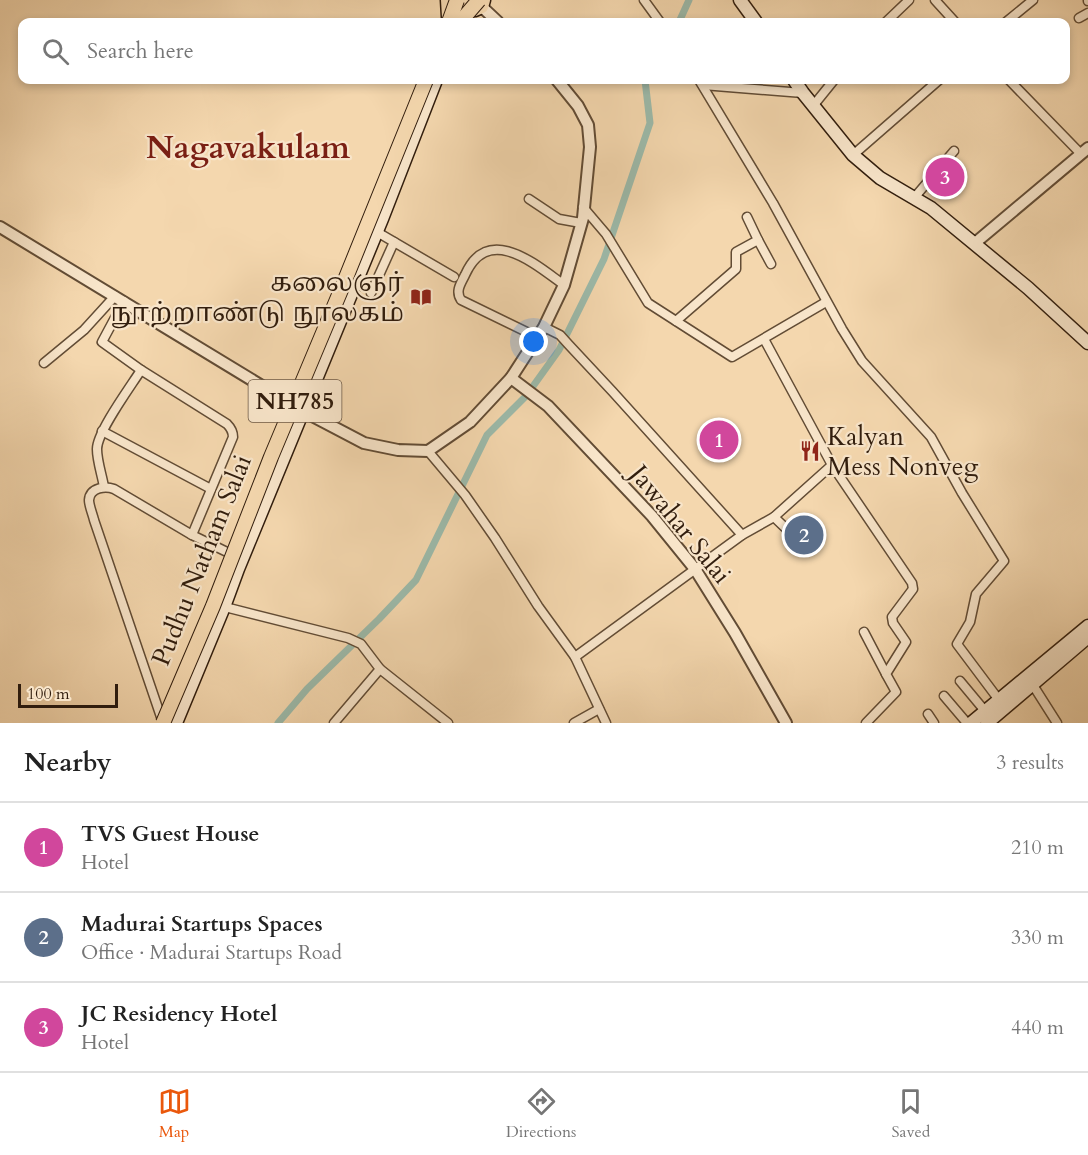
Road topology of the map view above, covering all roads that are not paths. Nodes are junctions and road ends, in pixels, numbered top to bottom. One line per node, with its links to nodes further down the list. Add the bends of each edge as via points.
1 (447, 0): 9 (main road)
2 (644, 0): 14 (street)
3 (740, 0): 15 (main road)
4 (909, 0): 16 (street)
5 (935, 0): 17 (street)
6 (1033, 0): 18 (street)
7 (474, 2): 10 (highway, bridge); 11 (highway, bridge); 12 (main road); 13 (street)
8 (1088, 13): 19 (street)
9 (450, 18)
10 (455, 18)
11 (455, 18)
12 (469, 18)
13 (493, 18)
14 (657, 18)
15 (753, 18)
16 (890, 18)
17 (951, 18)
18 (1011, 18)
19 (1079, 18)
20 (419, 84): 59 (main road, Pudhu Natham Salai)
21 (424, 84): 87 (highway, NH785, bridge)
22 (429, 84): 87 (highway, NH785, via 388,192)
23 (434, 84): 41 (main road, Pudhu Natham Salai)
24 (560, 84): 37 (street, via 588,125 590,147)
25 (704, 84): 30 (street); 50 (street)
26 (797, 84): 30 (main road)
27 (831, 84): 31 (street)
28 (934, 84): 34 (street)
29 (1013, 84): 32 (street)
30 (803, 93): 31 (main road)
31 (813, 106): 34 (main road)
32 (1084, 151): 44 (street)
33 (954, 152): 35 (street)
34 (853, 155): 35 (main road, via 880,178)
35 (914, 198): 44 (main road)
36 (529, 199): 39 (street, via 559,219)
37 (583, 207): 39 (street); 51 (street, via 606,234 648,303)
38 (747, 217): 42 (street)
39 (581, 223): 47 (street)
40 (0, 227): 49 (street)
41 (377, 232): 43 (street); 60 (main road, Pudhu Natham Salai)
42 (758, 240): 45 (street); 51 (street, via 736,252 736,269)
43 (394, 242): 46 (street); 48 (street)
44 (975, 243): 55 (main road)
45 (771, 264)
46 (454, 277)
47 (564, 285): 52 (street); 53 (street, via 534,264 497,248 474,260 467,269 458,290 460,300)
48 (371, 293)
49 (120, 298): 56 (street); 57 (street, via 102,342); 59 (street)
50 (826, 302): 54 (street); 83 (street, via 862,361 931,437 1004,561 976,594 970,622 957,644)
51 (676, 321): 54 (street, via 732,357)
52 (544, 327): 53 (street); 68 (street, via 560,335)
53 (537, 337): 58 (street)
54 (764, 339): 63 (street)
55 (1088, 343)
56 (44, 363)
57 (141, 369): 61 (street); 65 (street, via 231,428 233,437)
58 (511, 378): 62 (street, via 470,422); 71 (street, Jawahar Salai, via 548,406 652,516)
59 (288, 402): 60 (street); 70 (main road, Pudhu Natham Salai)
60 (303, 411): 62 (street, via 364,443); 73 (main road, Pudhu Natham Salai)
61 (102, 431): 64 (street, via 97,452); 65 (street)
62 (428, 451): 77 (street, via 465,495)
63 (832, 465): 66 (street); 79 (street, via 912,583 913,589 892,617 906,642)
64 (104, 487): 67 (street, via 114,489); 87 (street, via 93,493 89,501)
65 (211, 489): 67 (street)
66 (774, 517): 68 (street); 69 (street)
67 (192, 535): 70 (street)
68 (742, 536): 71 (street)
69 (798, 540)
70 (229, 554): 72 (main road, Pudhu Natham Salai)
71 (694, 570): 77 (street); 93 (street, Jawahar Salai)
72 (209, 602): 73 (street); 87 (main road, Pudhu Natham Salai)
73 (224, 607): 78 (street, via 348,638 360,644); 88 (main road, Pudhu Natham Salai)
74 (1088, 626): 80 (main road)
75 (864, 632): 79 (street)
76 (1088, 637): 80 (main road)
77 (575, 657): 84 (street)
78 (380, 669): 89 (street); 90 (street)
79 (886, 674): 94 (street, via 896,692)
80 (1030, 680): 83 (main road); 86 (main road); 97 (street)
81 (960, 681): 86 (street)
82 (944, 696): 96 (street)
83 (999, 700): 86 (main road)
84 (599, 709): 91 (street); 92 (street)
85 (928, 714): 95 (street)
86 (986, 717): 96 (main road)
87 (165, 722)
88 (176, 723)
89 (334, 723)
90 (448, 723)
91 (574, 723)
92 (606, 723)
93 (786, 723)
94 (866, 723)
95 (934, 723)
96 (969, 723)
97 (1057, 723)

